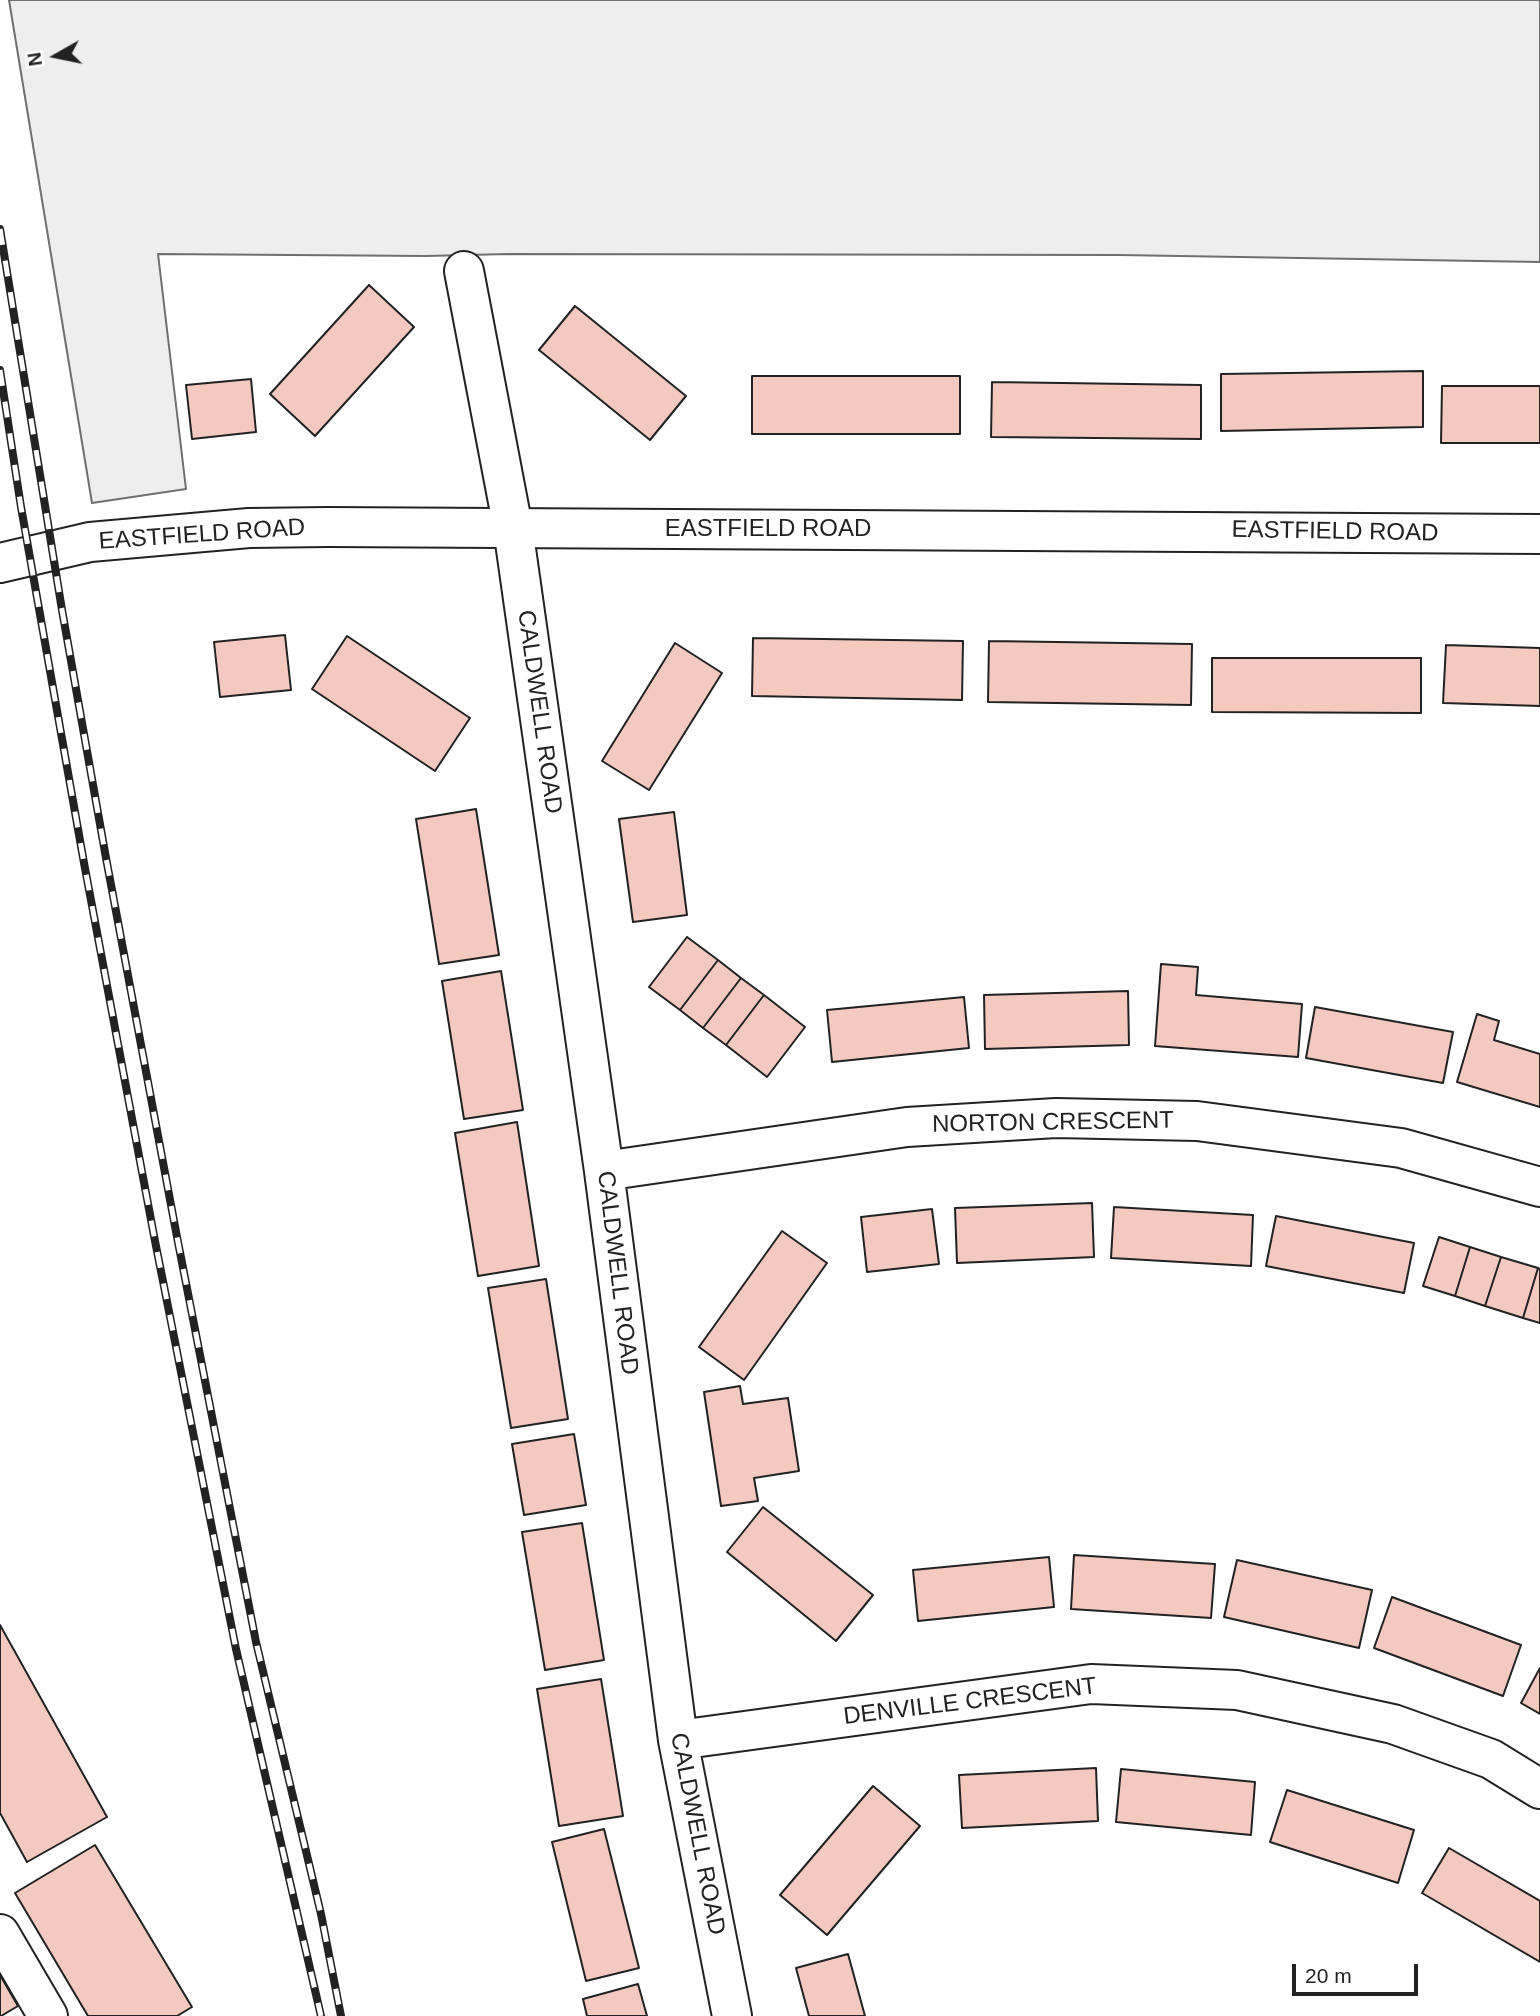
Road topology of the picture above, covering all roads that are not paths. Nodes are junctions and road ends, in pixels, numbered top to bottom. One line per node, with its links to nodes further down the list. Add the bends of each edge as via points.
1 (464, 271): 2 (street, CALDWELL ROAD)
2 (513, 528): 3 (street, EASTFIELD ROAD); 4 (street, EASTFIELD ROAD, via 249,528 89,542); 5 (street, CALDWELL ROAD)
3 (1540, 534)
4 (0, 563)
5 (604, 1171): 6 (street, NORTON CRESCENT, via 907,1127 1056,1118 1197,1121 1401,1148); 7 (street, CALDWELL ROAD)
6 (1540, 1187)
7 (678, 1740): 8 (street, DENVILLE CRESCENT, via 1091,1684 1237,1690 1393,1724 1491,1759); 11 (street, CALDWELL ROAD)
8 (1540, 1789)
9 (0, 1934): 10 (street)
10 (48, 2016)
11 (732, 2016)

